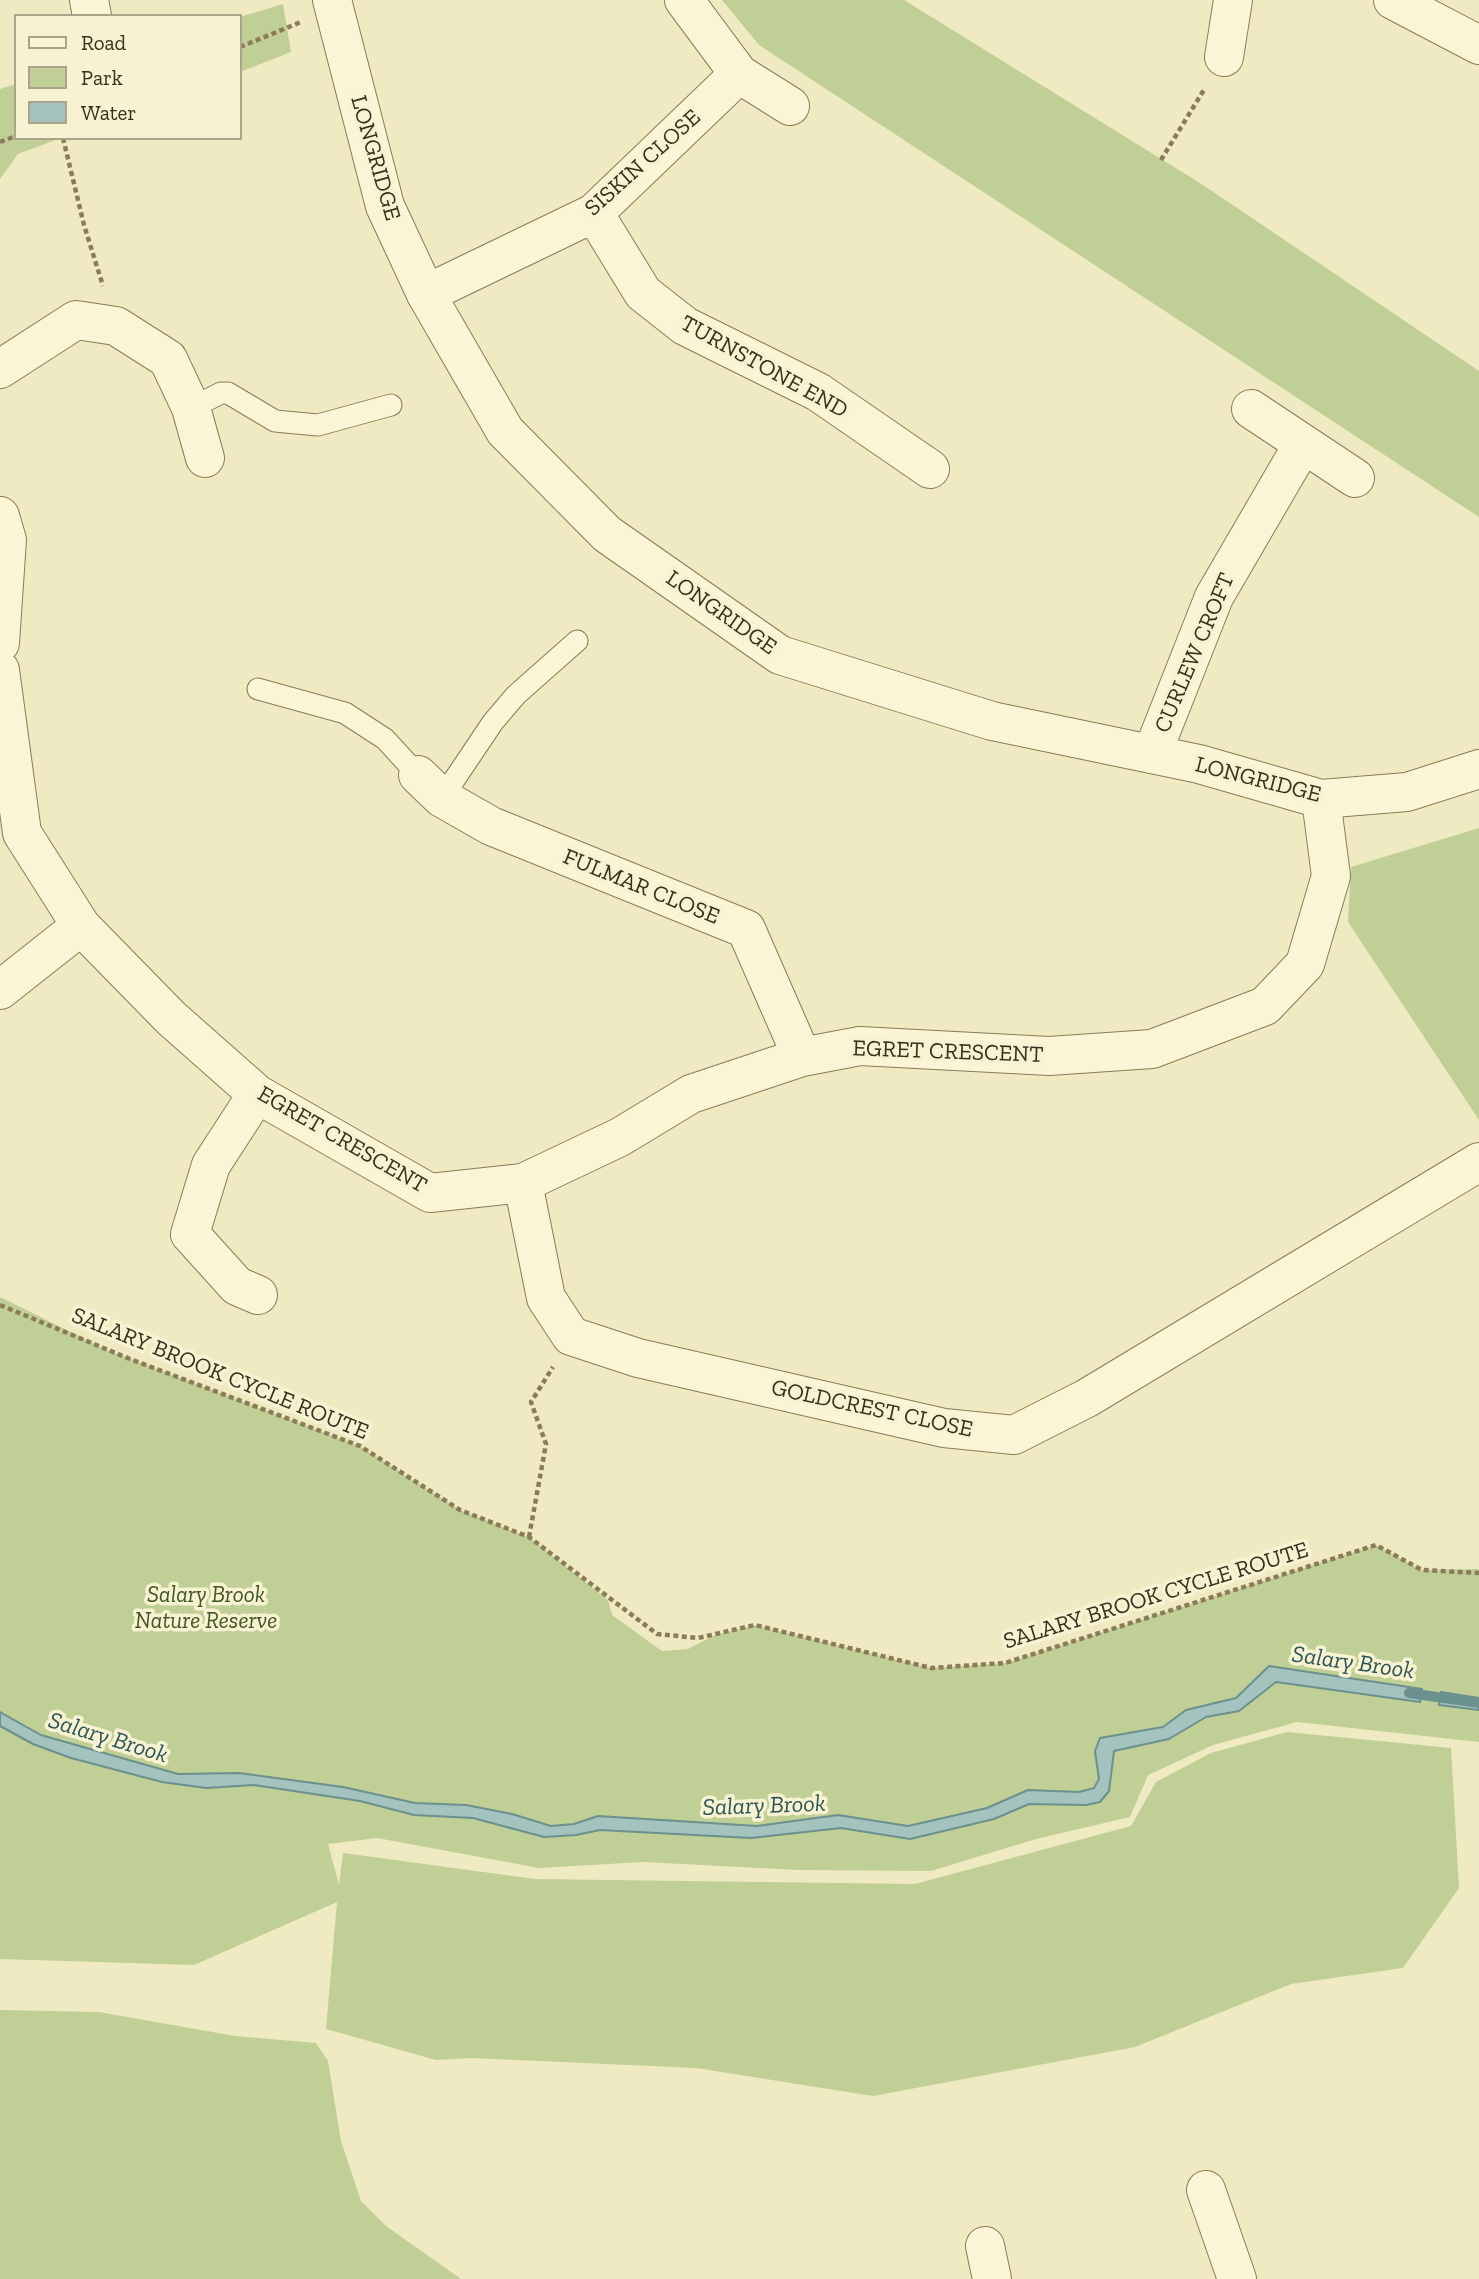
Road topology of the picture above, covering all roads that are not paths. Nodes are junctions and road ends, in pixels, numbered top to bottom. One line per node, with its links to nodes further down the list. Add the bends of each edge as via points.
1 (684, 0): 7 (street)
2 (1233, 0): 6 (street)
3 (1392, 0): 5 (street)
4 (333, 5): 10 (street, LONGRIDGE, via 385,206)
5 (1479, 45)
6 (1224, 57)
7 (739, 74): 8 (street); 9 (street, SISKIN CLOSE)
8 (790, 106)
9 (594, 213): 10 (street, SISKIN CLOSE); 17 (street, TURNSTONE END, via 643,293 685,326 818,392)
10 (426, 294): 24 (street, LONGRIDGE, via 505,431 607,534 780,655 992,721)
11 (0, 369): 13 (street, via 76,320 116,326 168,359)
12 (391, 405): 13 (lane, via 307,425 275,421 228,393)
13 (191, 408): 16 (street)
14 (1251, 409): 15 (street)
15 (1303, 444): 18 (street); 24 (street, CURLEW CROFT, via 1214,597)
16 (205, 458)
17 (930, 468)
18 (1355, 478)
19 (0, 516): 21 (street, via 7,540)
20 (577, 641): 26 (lane, via 516,695)
21 (0, 643)
22 (0, 670): 28 (street, EGRET CRESCENT, via 22,833)
23 (258, 690): 26 (lane, via 345,713 385,739)
24 (1152, 754): 27 (street, LONGRIDGE)
25 (1479, 769): 27 (street, LONGRIDGE, via 1407,792)
26 (430, 786): 30 (street, FULMAR CLOSE, via 491,826 746,929)
27 (1321, 799): 30 (street, EGRET CRESCENT, via 1331,876 1305,964 1265,1006 1152,1048 1049,1056 860,1045)
28 (81, 926): 29 (street); 31 (street, EGRET CRESCENT, via 171,1018)
29 (0, 990)
30 (802, 1057): 33 (street, EGRET CRESCENT, via 691,1094 620,1137)
31 (257, 1094): 33 (street, EGRET CRESCENT, via 430,1193); 34 (street, via 211,1165 190,1234 237,1286)
32 (1479, 1162): 33 (street, GOLDCREST CLOSE, via 1087,1398 1014,1435 944,1428 638,1358 571,1336 546,1298)
33 (523, 1183)
34 (258, 1295)
35 (1206, 2189): 36 (street)
36 (1237, 2279)

